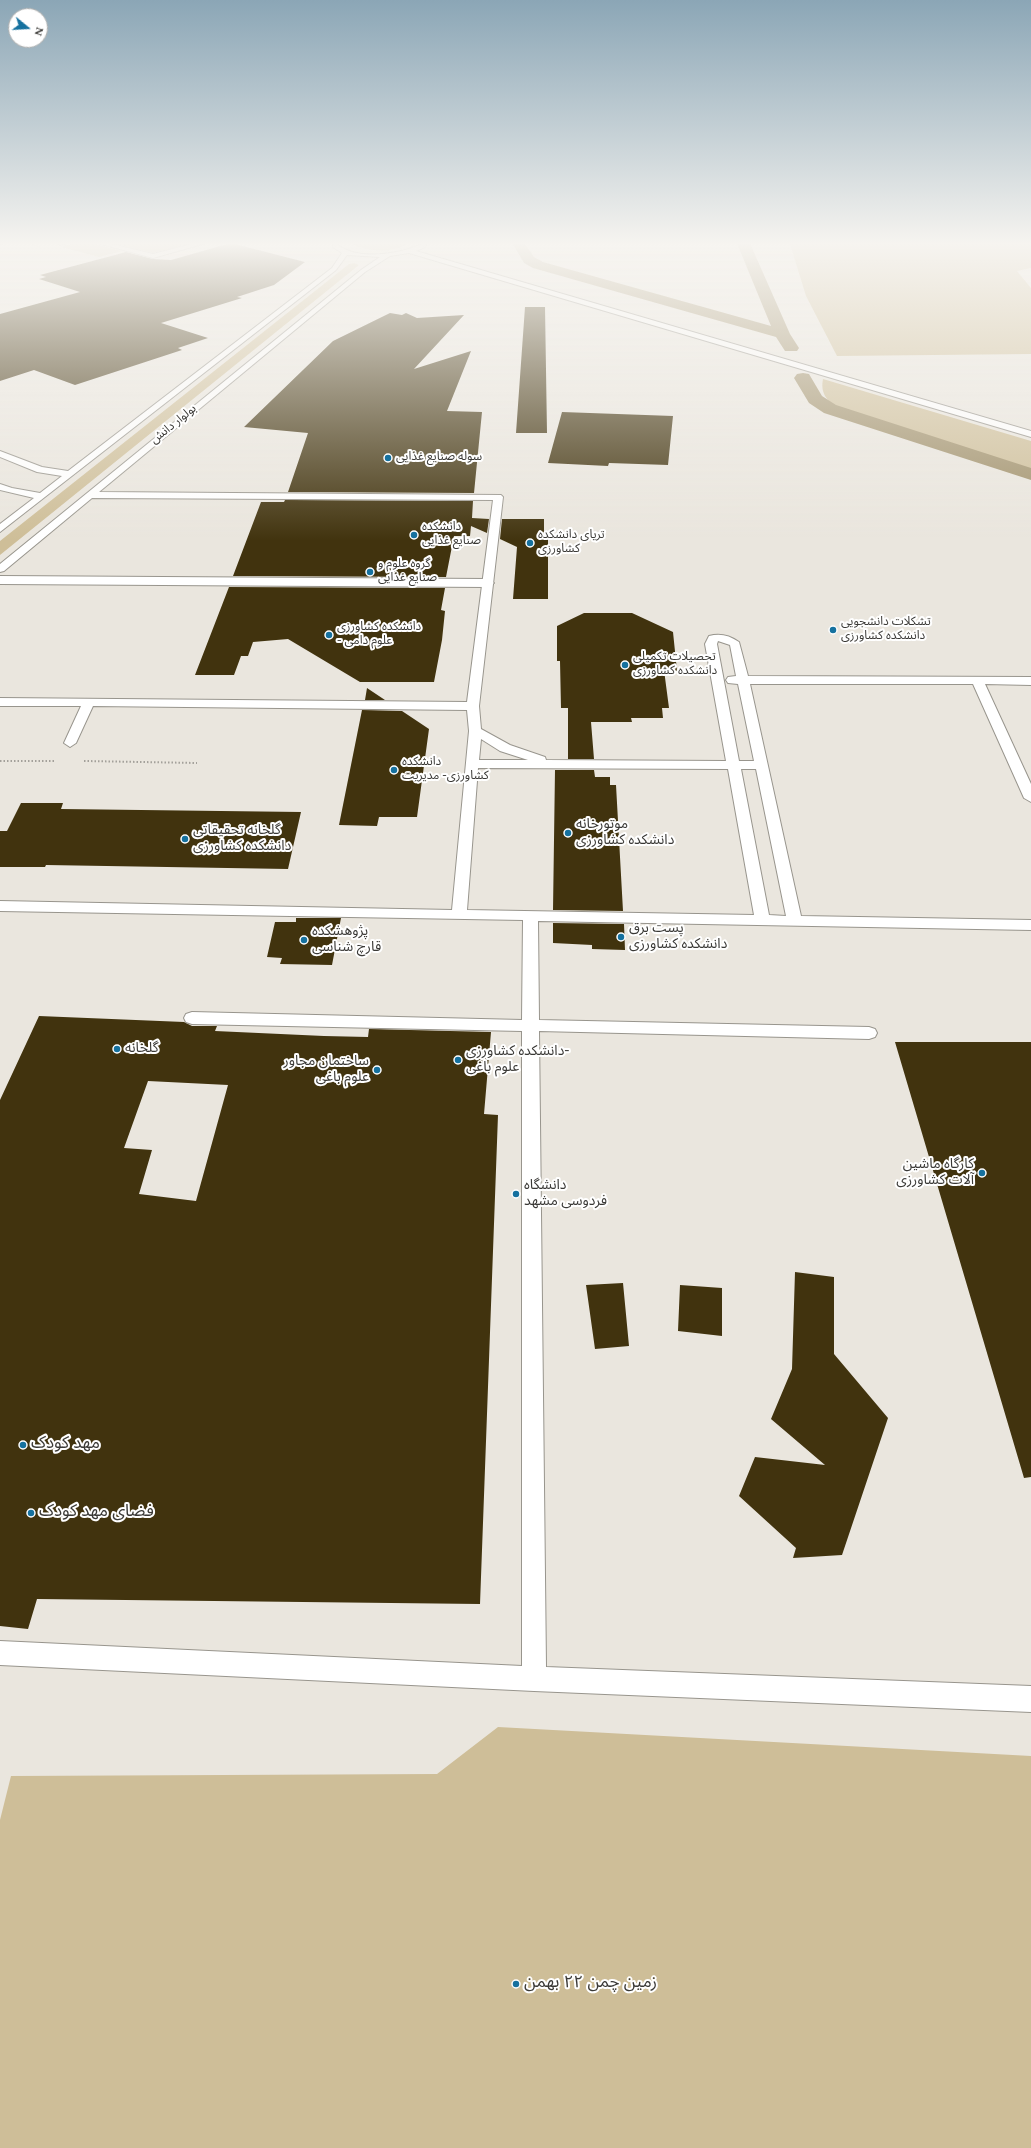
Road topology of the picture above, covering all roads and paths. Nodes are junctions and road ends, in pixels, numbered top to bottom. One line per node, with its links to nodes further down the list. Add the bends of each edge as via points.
1 (240, 341): 6 (lane, بولوار دانش)
2 (277, 341): 8 (lane, بولوار دانش)
3 (714, 341): 4 (lane)
4 (1031, 434)
5 (0, 454): 6 (lane, via 40,470)
6 (68, 474): 9 (lane, بولوار دانش)
7 (0, 487): 9 (lane)
8 (89, 495): 11 (lane, بولوار دانش); 13 (lane, via 197,491 498,497)
9 (42, 496): 10 (lane, بولوار دانش)
10 (0, 529)
11 (0, 569)
12 (0, 580): 13 (street)
13 (487, 583): 20 (lane)
14 (718, 680): 15 (lane); 15 (lane, via 711,644 713,638 726,637 735,644); 29 (lane)
15 (743, 680): 16 (lane); 30 (lane)
16 (977, 681): 17 (lane); 31 (lane)
17 (1031, 681)
18 (0, 702): 19 (lane)
19 (89, 702): 20 (lane); 22 (lane)
20 (473, 706): 21 (lane)
21 (475, 731): 27 (lane); 28 (lane, via 505,748)
22 (70, 743)
23 (0, 760): 24 (path)
24 (61, 761)
25 (76, 761): 26 (path)
26 (197, 763)
27 (472, 764): 28 (lane); 33 (lane)
28 (554, 764): 29 (lane)
29 (734, 765): 30 (lane); 35 (lane)
30 (761, 765): 36 (lane)
31 (1031, 798)
32 (0, 906): 33 (lane)
33 (459, 915): 34 (lane)
34 (530, 916): 35 (lane); 39 (lane)
35 (762, 920): 36 (lane)
36 (794, 921): 37 (lane)
37 (1031, 925)
38 (192, 1018): 39 (lane)
39 (531, 1025): 40 (lane); 42 (lane)
40 (869, 1033)
41 (0, 1653): 42 (lane)
42 (534, 1679): 43 (lane)
43 (1031, 1699)

